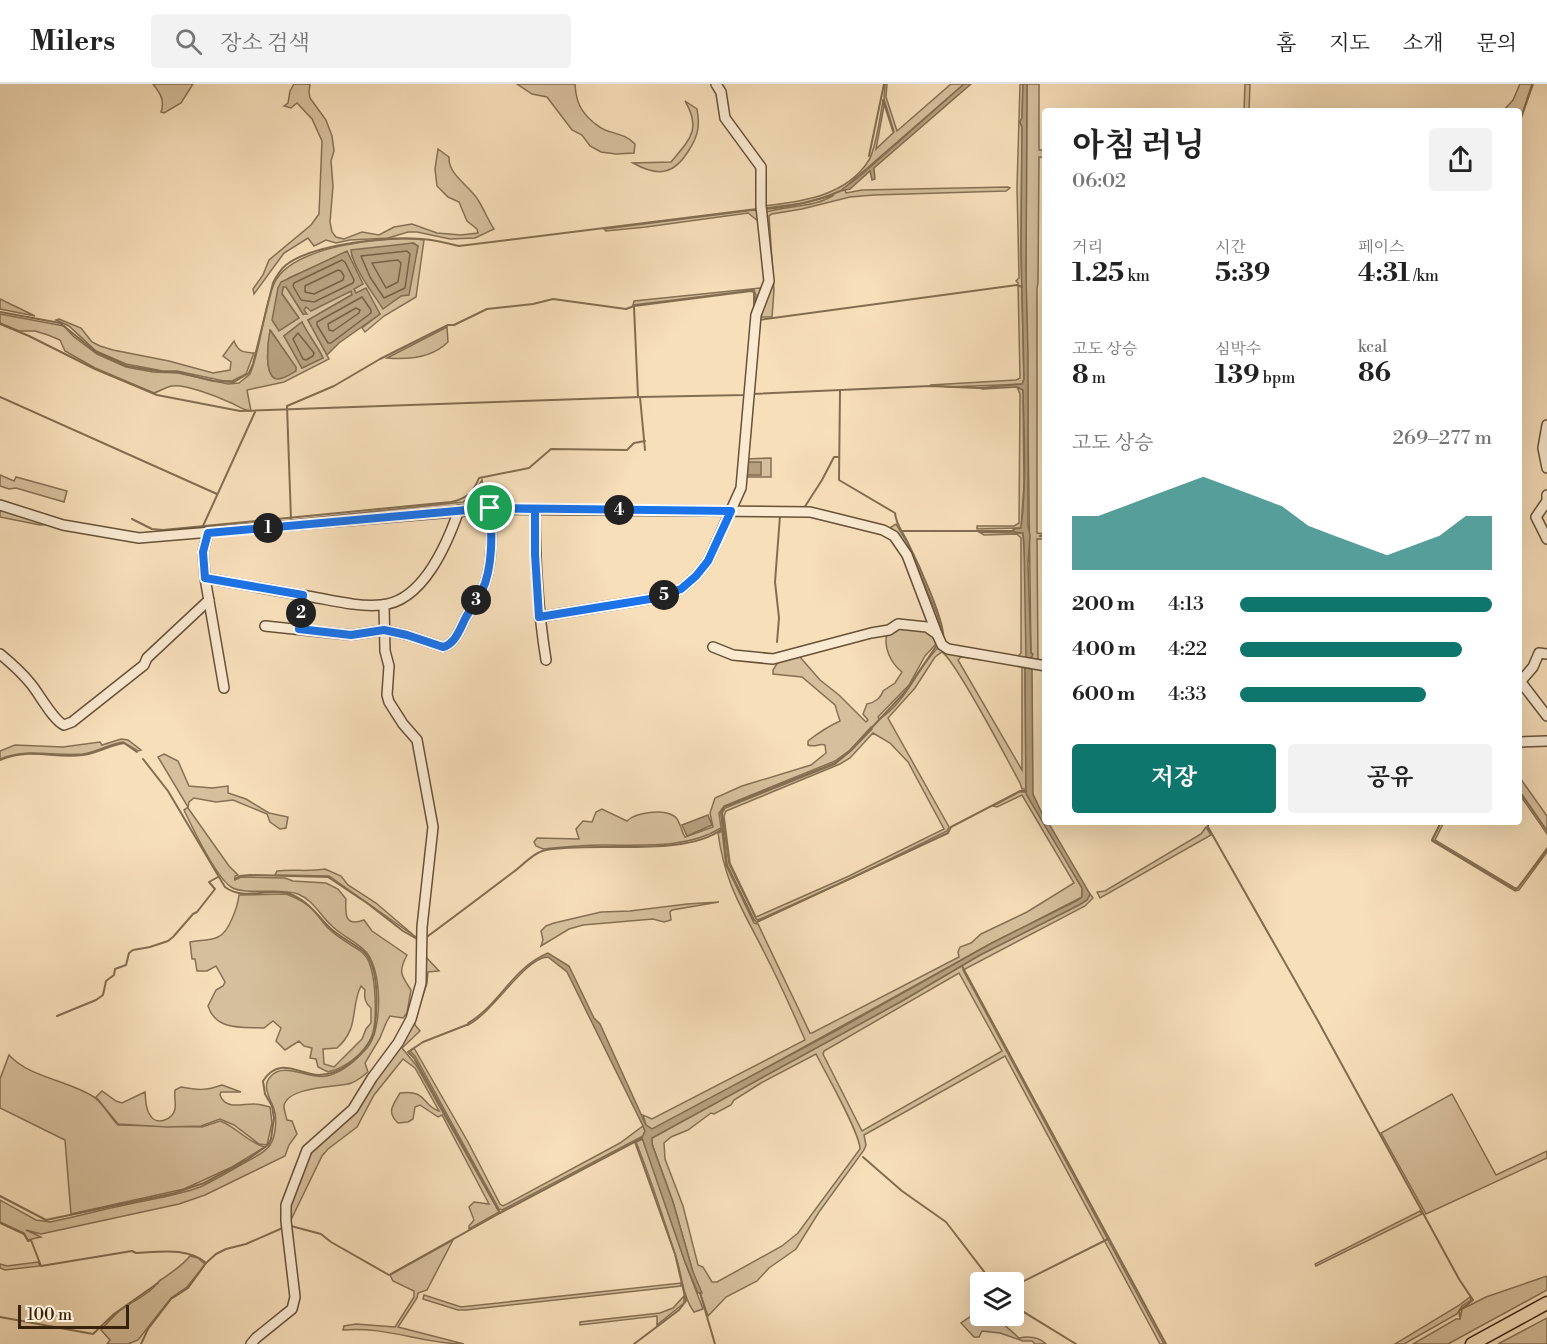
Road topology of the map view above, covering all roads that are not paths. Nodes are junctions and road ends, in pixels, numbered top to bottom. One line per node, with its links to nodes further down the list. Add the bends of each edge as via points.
1 (716, 84): 10 (street, via 725,118 761,166 769,281 756,315 744,472)
2 (1547, 425): 3 (street, via 1543,448)
3 (1547, 468)
4 (1547, 495): 8 (street)
5 (0, 505): 11 (street, via 63,525 128,537)
6 (490, 508): 7 (street); 9 (street); 20 (street, via 487,578 453,641 443,647)
7 (535, 509): 10 (street); 17 (street)
8 (1545, 509): 12 (street, via 1536,517)
9 (459, 510): 11 (street); 16 (street, via 447,542 427,575 402,598)
10 (731, 511): 17 (street, via 708,561 681,589 656,598); 21 (street, via 810,512 894,536 907,555)
11 (208, 533): 13 (street, via 203,552)
12 (1547, 539)
13 (205, 578): 14 (street); 15 (street)
14 (303, 595): 16 (street); 19 (street)
15 (209, 600): 23 (street, via 144,665 64,725 57,722 30,683); 29 (street)
16 (384, 605): 20 (street)
17 (539, 617): 25 (street)
18 (265, 626): 19 (street)
19 (299, 629): 20 (street, via 351,635)
20 (384, 630): 34 (street, via 387,695 417,740 432,827 421,983 411,1018 398,1043 353,1109 307,1150 286,1205 295,1297 292,1309)
21 (937, 634): 22 (street, via 927,627 898,624 889,630 773,659 733,655); 26 (street, via 948,650)
22 (713, 647)
23 (0, 654)
24 (1547, 654): 27 (street, via 1539,653)
25 (546, 660)
26 (1042, 665)
27 (1522, 679)
28 (1522, 684): 30 (street)
29 (224, 688)
30 (1547, 716)
31 (1547, 741): 32 (street)
32 (1522, 742)
33 (1547, 1303): 35 (highway)
34 (251, 1344)
35 (1472, 1344)

